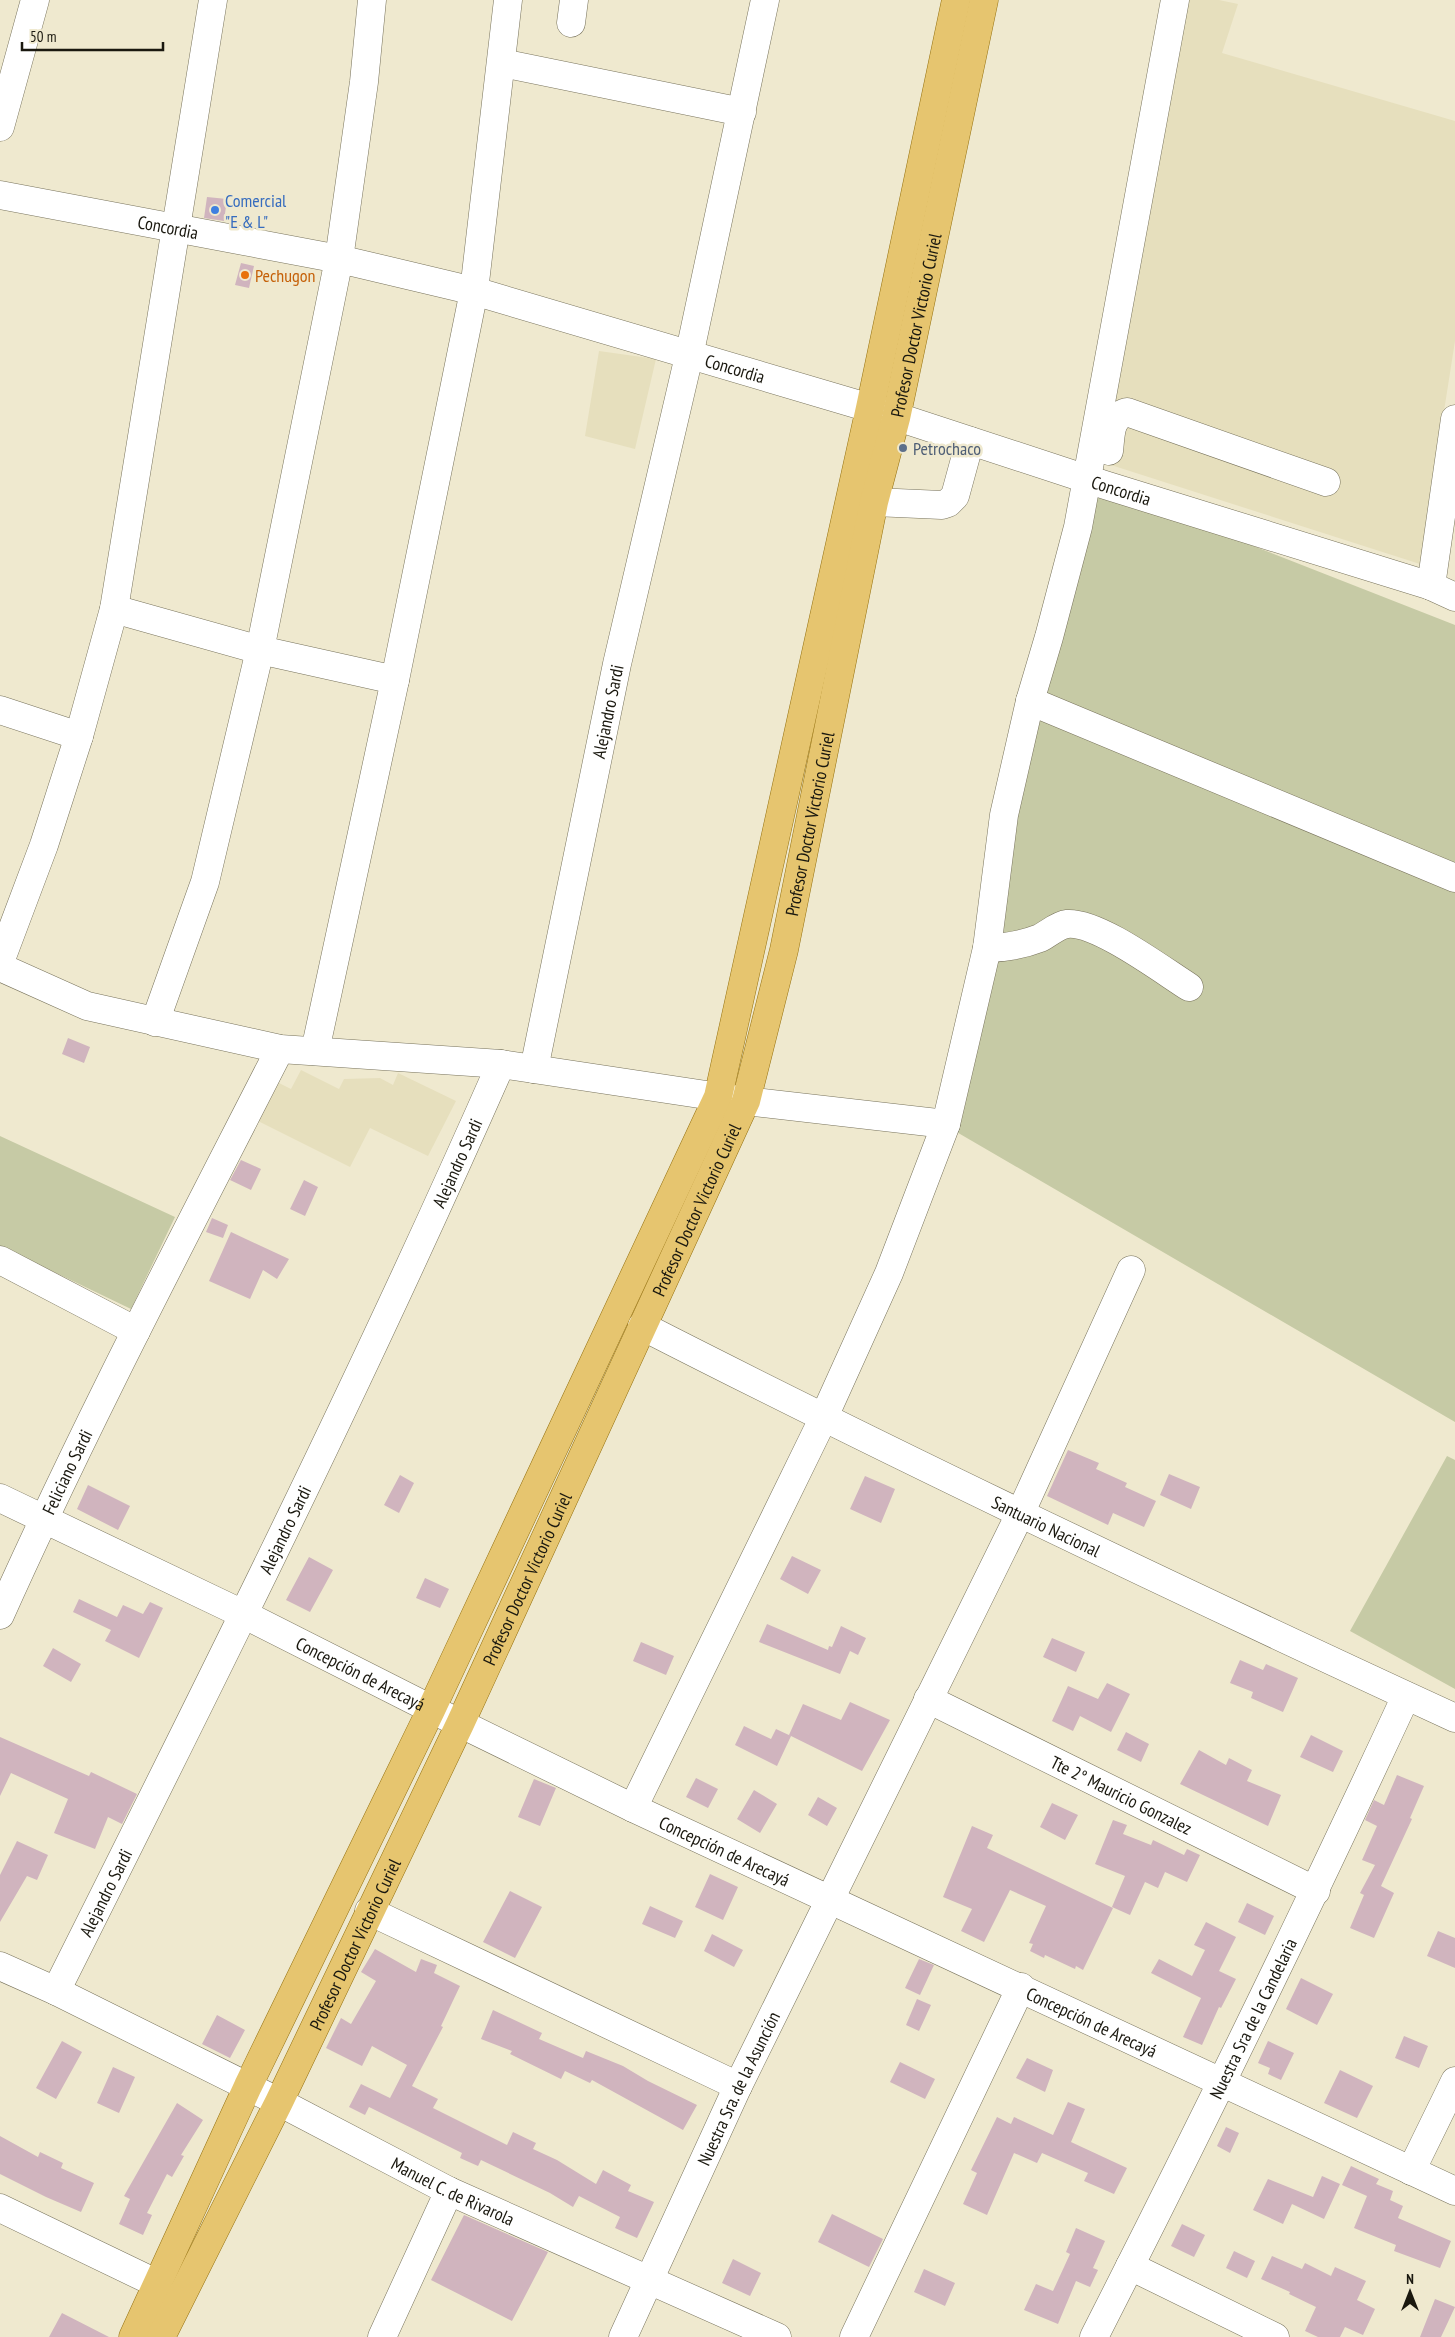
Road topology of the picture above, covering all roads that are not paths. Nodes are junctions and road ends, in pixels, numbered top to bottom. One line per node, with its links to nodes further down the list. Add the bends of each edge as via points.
1 (35, 0): 11 (street)
2 (214, 0): 13 (street)
3 (372, 0): 14 (street)
4 (508, 0): 9 (street)
5 (765, 0): 10 (street, Alejandro Sardi)
6 (956, 0): 17 (main road, Profesor Doctor Victorio Curiel)
7 (984, 0): 18 (main road, Profesor Doctor Victorio Curiel)
8 (1175, 0): 21 (street)
9 (502, 63): 10 (street); 15 (street)
10 (742, 112): 16 (street, Alejandro Sardi)
11 (0, 127)
12 (0, 195): 13 (street, Concordia)
13 (175, 229): 14 (street, Concordia); 25 (street)
14 (339, 259): 15 (street, Concordia); 26 (street)
15 (474, 291): 16 (street, Concordia); 27 (street)
16 (690, 356): 17 (street, Concordia); 40 (street, Alejandro Sardi, via 617,664)
17 (870, 408): 18 (street, Concordia); 41 (main road, Profesor Doctor Victorio Curiel)
18 (896, 418): 20 (street, Concordia); 23 (main road, Profesor Doctor Victorio Curiel)
19 (1455, 419): 24 (street)
20 (970, 441): 21 (street, Concordia); 23 (street, via 955,496 948,503)
21 (1095, 482): 22 (street, via 1113,422 1126,412); 24 (street, Concordia); 28 (street, via 1078,527)
22 (1326, 482)
23 (874, 502): 42 (main road, Profesor Doctor Victorio Curiel, via 784,950)
24 (1443, 591)
25 (114, 609): 26 (street); 30 (street)
26 (260, 650): 27 (street); 36 (street, via 205,882)
27 (395, 680): 38 (street)
28 (1030, 701): 31 (street); 32 (street, via 1000,834)
29 (0, 710): 30 (street)
30 (79, 736): 33 (street, via 44,845)
31 (1455, 878)
32 (988, 948): 35 (street, via 1014,948 1066,924 1083,925 1104,934); 43 (street)
33 (0, 962)
34 (0, 967): 36 (street, via 87,1006)
35 (1188, 987)
36 (155, 1022): 37 (street)
37 (280, 1050): 38 (street); 47 (street, Feliciano Sardi)
38 (315, 1051): 39 (street)
39 (501, 1064): 40 (street); 53 (street, Alejandro Sardi, via 443,1196)
40 (534, 1069): 41 (street)
41 (718, 1096): 42 (street); 56 (main road, Profesor Doctor Victorio Curiel)
42 (746, 1101): 43 (street); 46 (main road, Profesor Doctor Victorio Curiel)
43 (946, 1124): 48 (street, via 889,1273)
44 (0, 1260): 47 (street)
45 (1131, 1270): 50 (street, Nuestra Sra. de la Asunción)
46 (642, 1326): 48 (street, Santuario Nacional); 58 (main road, Profesor Doctor Victorio Curiel)
47 (136, 1331): 51 (street, Feliciano Sardi)
48 (824, 1418): 50 (street, Santuario Nacional); 59 (street)
49 (0, 1498): 51 (street, Concepción de Arecayá)
50 (1020, 1514): 54 (street, Santuario Nacional); 55 (street, Nuestra Sra. de la Asunción)
51 (43, 1519): 52 (street, Feliciano Sardi); 53 (street, Concepción de Arecayá)
52 (0, 1615)
53 (244, 1615): 56 (street, Concepción de Arecayá); 65 (street, Alejandro Sardi)
54 (1406, 1696): 57 (street, Santuario Nacional); 60 (street, Nuestra Sra de la Candelaria)
55 (928, 1698): 60 (street, Tte 2° Mauricio Gonzalez); 61 (street, Nuestra Sra. de la Asunción)
56 (432, 1710): 58 (street, Concepción de Arecayá); 69 (main road, Profesor Doctor Victorio Curiel)
57 (1455, 1718)
58 (460, 1724): 59 (street, Concepción de Arecayá); 62 (main road, Profesor Doctor Victorio Curiel)
59 (633, 1808): 61 (street, Concepción de Arecayá)
60 (1316, 1892): 67 (street, Nuestra Sra de la Candelaria)
61 (831, 1899): 64 (street, Concepción de Arecayá); 68 (street, Nuestra Sra. de la Asunción)
62 (369, 1911): 68 (street); 69 (main road, Profesor Doctor Victorio Curiel)
63 (0, 1966): 65 (street)
64 (1021, 1987): 67 (street, Concepción de Arecayá); 82 (street)
65 (56, 1991): 69 (street, Manuel C. de Rivarola)
66 (1455, 2081): 70 (street)
67 (1222, 2083): 70 (street, Concepción de Arecayá); 74 (street, Nuestra Sra de la Candelaria)
68 (738, 2086): 75 (street, Nuestra Sra. de la Asunción)
69 (263, 2094): 71 (street, Manuel C. de Rivarola); 76 (main road, Profesor Doctor Victorio Curiel); 78 (main road, Profesor Doctor Victorio Curiel)
70 (1411, 2171): 72 (street, Concepción de Arecayá)
71 (449, 2191): 75 (street, Manuel C. de Rivarola); 79 (street)
72 (1455, 2191)
73 (0, 2208): 76 (street)
74 (1130, 2266): 83 (street, Nuestra Sra de la Candelaria); 84 (street)
75 (649, 2280): 80 (street, Nuestra Sra. de la Asunción); 81 (street, Manuel C. de Rivarola)
76 (158, 2284): 77 (main road, Profesor Doctor Victorio Curiel)
77 (133, 2337)
78 (161, 2337)
79 (382, 2337)
80 (623, 2337)
81 (777, 2337)
82 (854, 2337)
83 (1094, 2337)
84 (1275, 2337)

